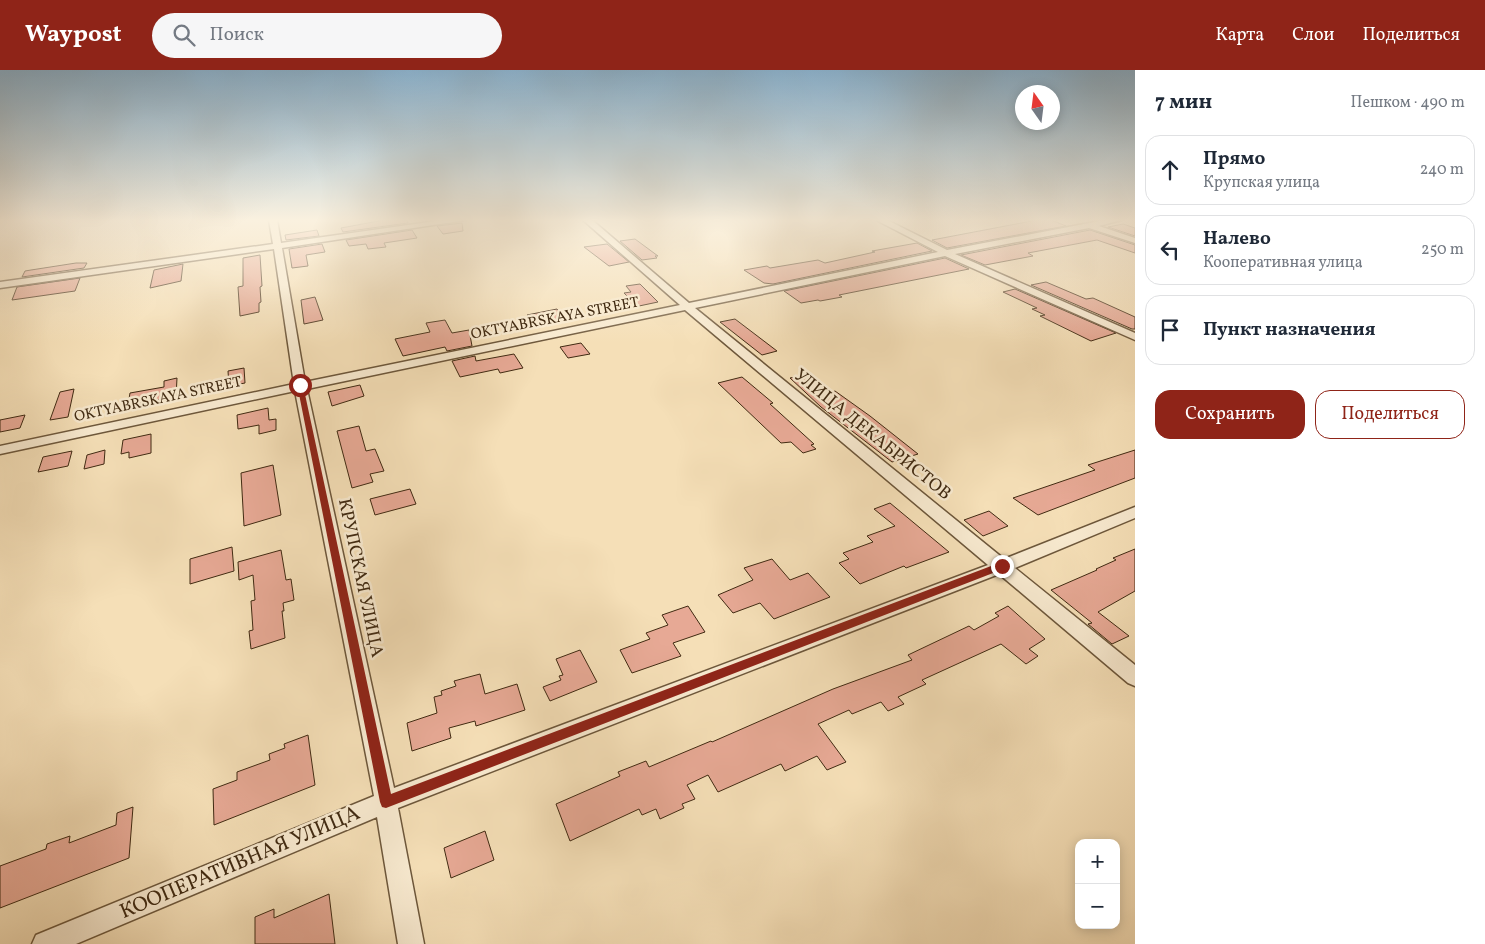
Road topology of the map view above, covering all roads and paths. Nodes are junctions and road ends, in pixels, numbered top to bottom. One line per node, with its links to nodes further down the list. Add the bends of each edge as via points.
1 (173, 261): 6 (street)
2 (280, 261): 9 (street, КРУПСКАЯ УЛИЦА)
3 (634, 261): 7 (street, УЛИЦА ДЕКАБРИСТОВ)
4 (909, 261): 7 (street, OKTYABRSKAYA STREET)
5 (964, 261): 8 (street)
6 (0, 285)
7 (688, 307): 9 (street, OKTYABRSKAYA STREET); 12 (street, УЛИЦА ДЕКАБРИСТОВ)
8 (1135, 337)
9 (300, 385): 10 (street, OKTYABRSKAYA STREET); 14 (street, КРУПСКАЯ УЛИЦА)
10 (0, 450)
11 (1135, 512): 12 (street, КООПЕРАТИВНАЯ УЛИЦА)
12 (1002, 566): 13 (street, УЛИЦА ДЕКАБРИСТОВ); 14 (street, КООПЕРАТИВНАЯ УЛИЦА)
13 (1135, 676)
14 (386, 802): 15 (street, КООПЕРАТИВНАЯ УЛИЦА); 16 (street, КРУПСКАЯ УЛИЦА)
15 (45, 944)
16 (411, 944)

